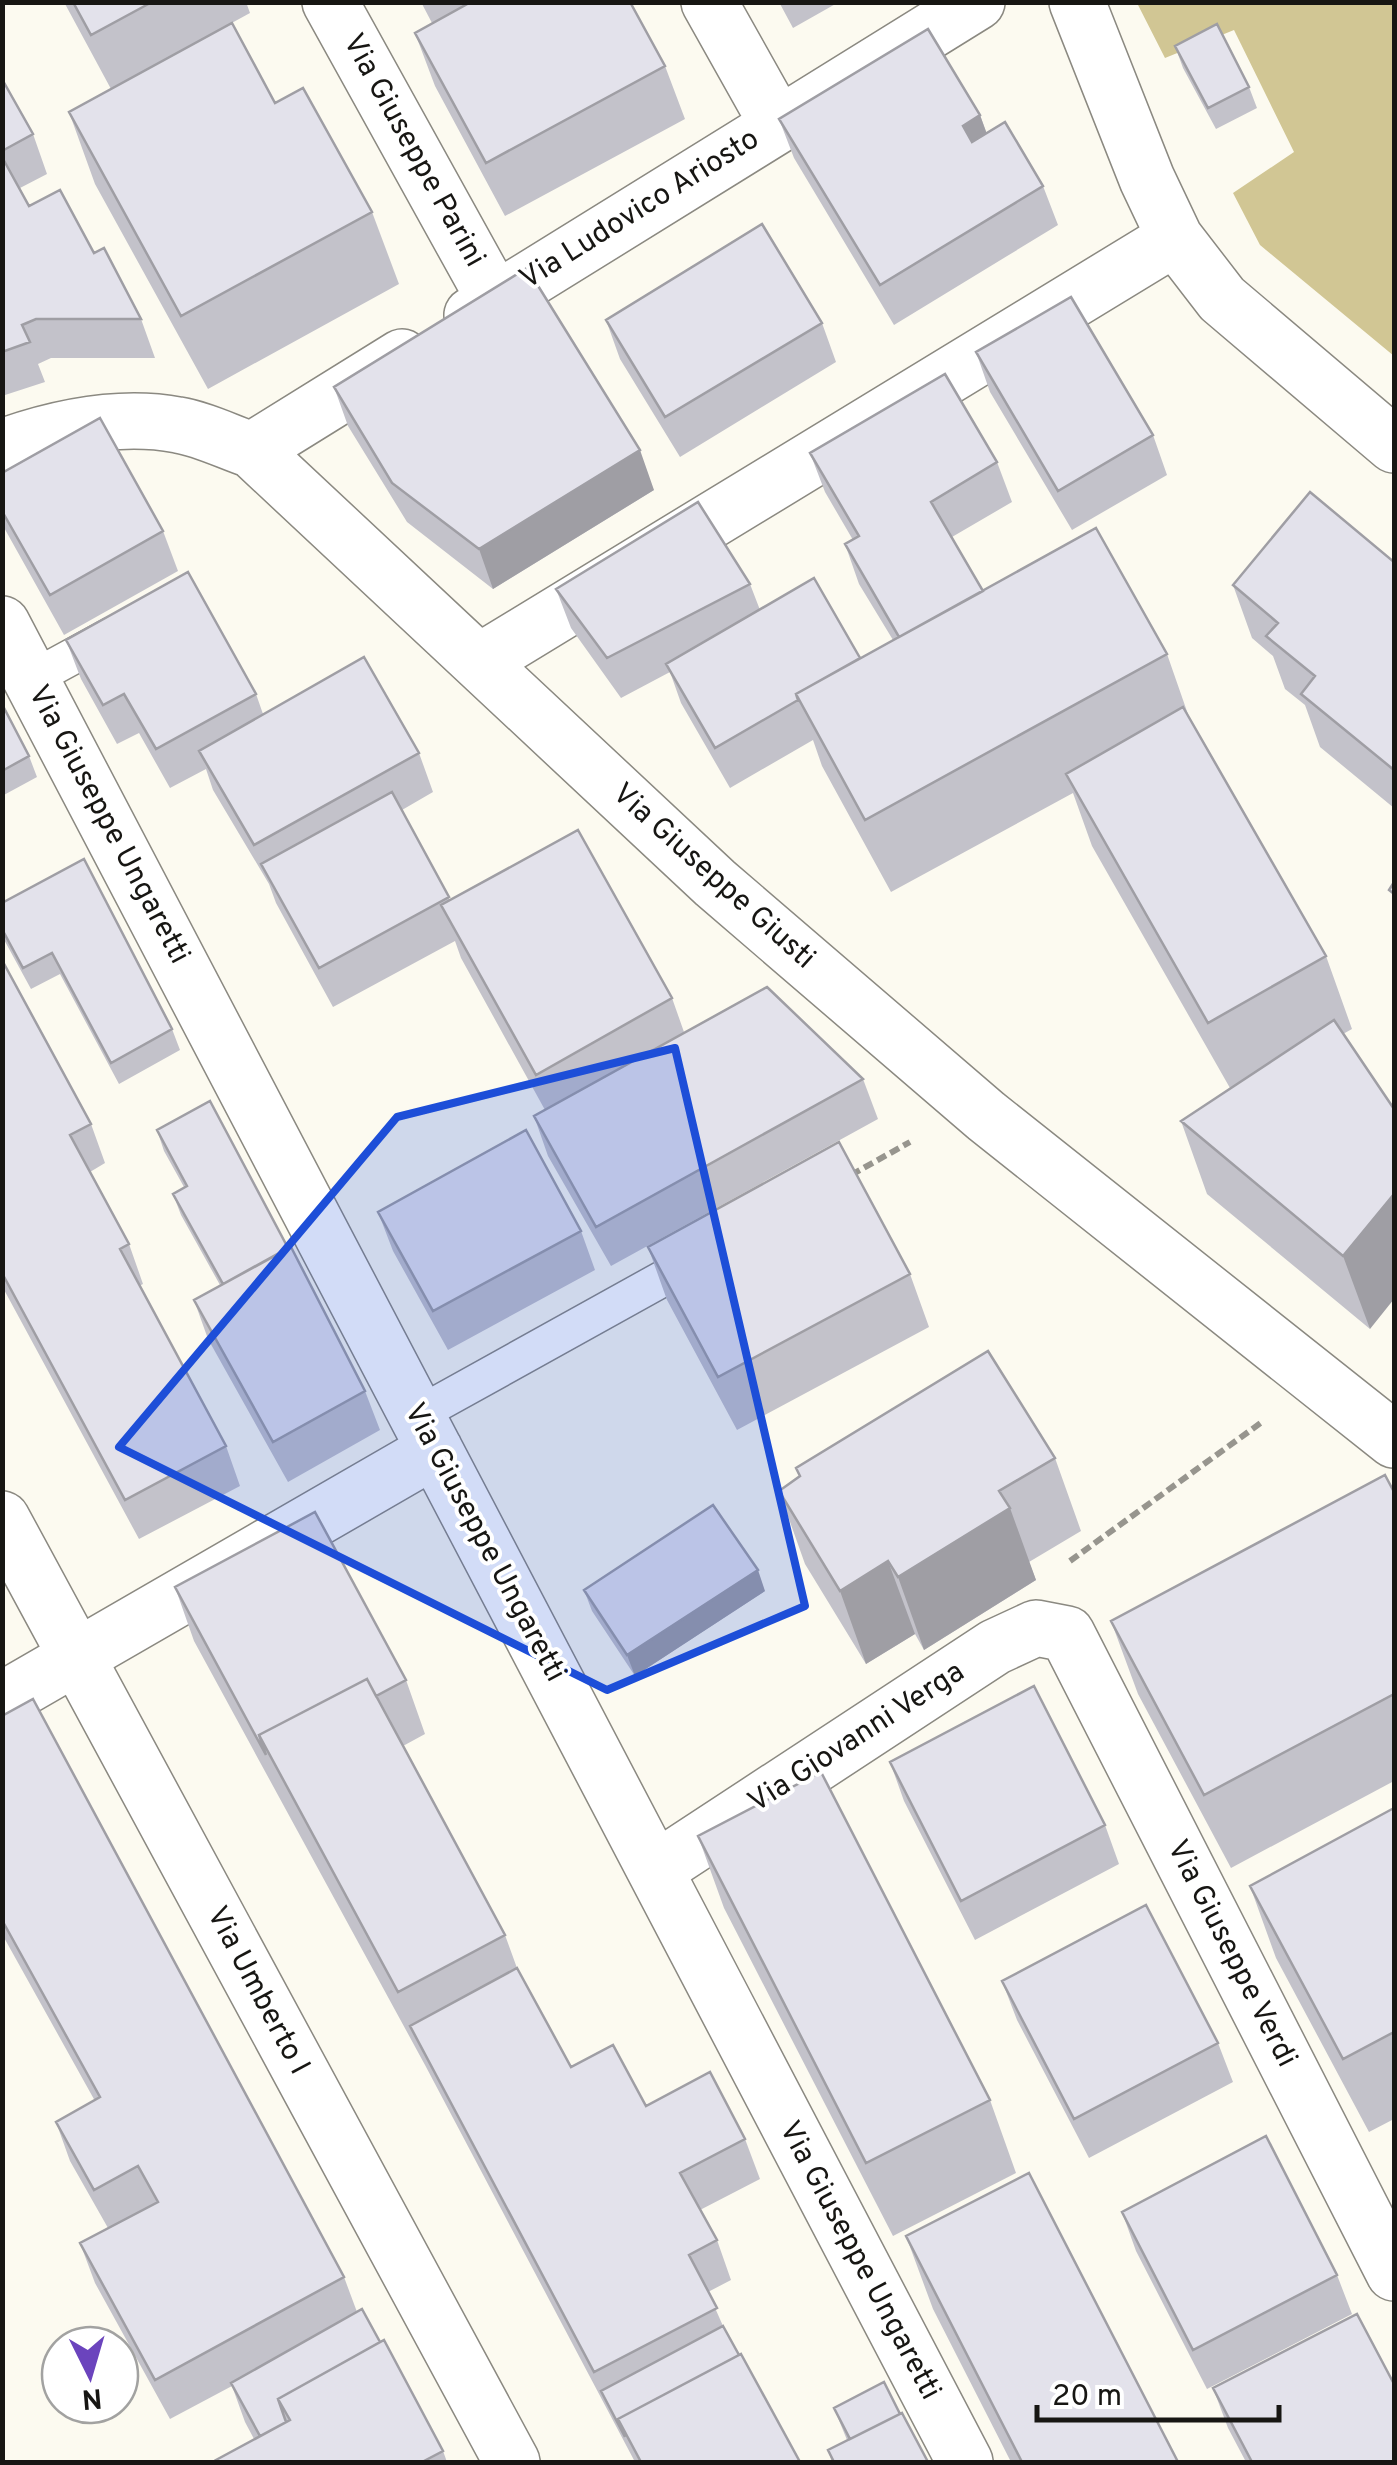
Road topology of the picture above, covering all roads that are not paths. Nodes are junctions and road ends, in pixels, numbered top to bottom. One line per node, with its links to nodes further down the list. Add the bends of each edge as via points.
1 (330, 2): 7 (street, Via Giuseppe Parini)
2 (709, 2): 5 (street)
3 (977, 2): 5 (street, Via Ludovico Ariosto)
4 (1077, 2): 6 (street)
5 (778, 125): 7 (street, Via Ludovico Ariosto)
6 (1175, 238): 8 (street, via 1222,299); 13 (street)
7 (495, 300): 10 (street, Via Ludovico Ariosto)
8 (1394, 445)
9 (2, 447): 10 (street, Via Giuseppe Giusti, via 47,431 112,422 178,425)
10 (252, 450): 13 (street, Via Giuseppe Giusti)
11 (146, 616): 14 (lane)
12 (2, 624): 14 (street, Via Giuseppe Ungaretti)
13 (479, 662): 17 (street, Via Giuseppe Giusti, via 715,884 986,1116)
14 (31, 679): 16 (street, Via Giuseppe Ungaretti)
15 (732, 1241): 16 (lane)
16 (426, 1432): 20 (street); 22 (street, Via Giuseppe Ungaretti)
17 (1394, 1440)
18 (2, 1519): 20 (street, Via Umberto I)
19 (1052, 1631): 22 (street, Via Giovanni Verga, via 995,1648); 23 (street, Via Giuseppe Verdi)
20 (78, 1658): 21 (street); 24 (street, Via Umberto I)
21 (2, 1700)
22 (655, 1870): 25 (street, Via Giuseppe Ungaretti)
23 (1394, 2273)
24 (512, 2462)
25 (965, 2462)

